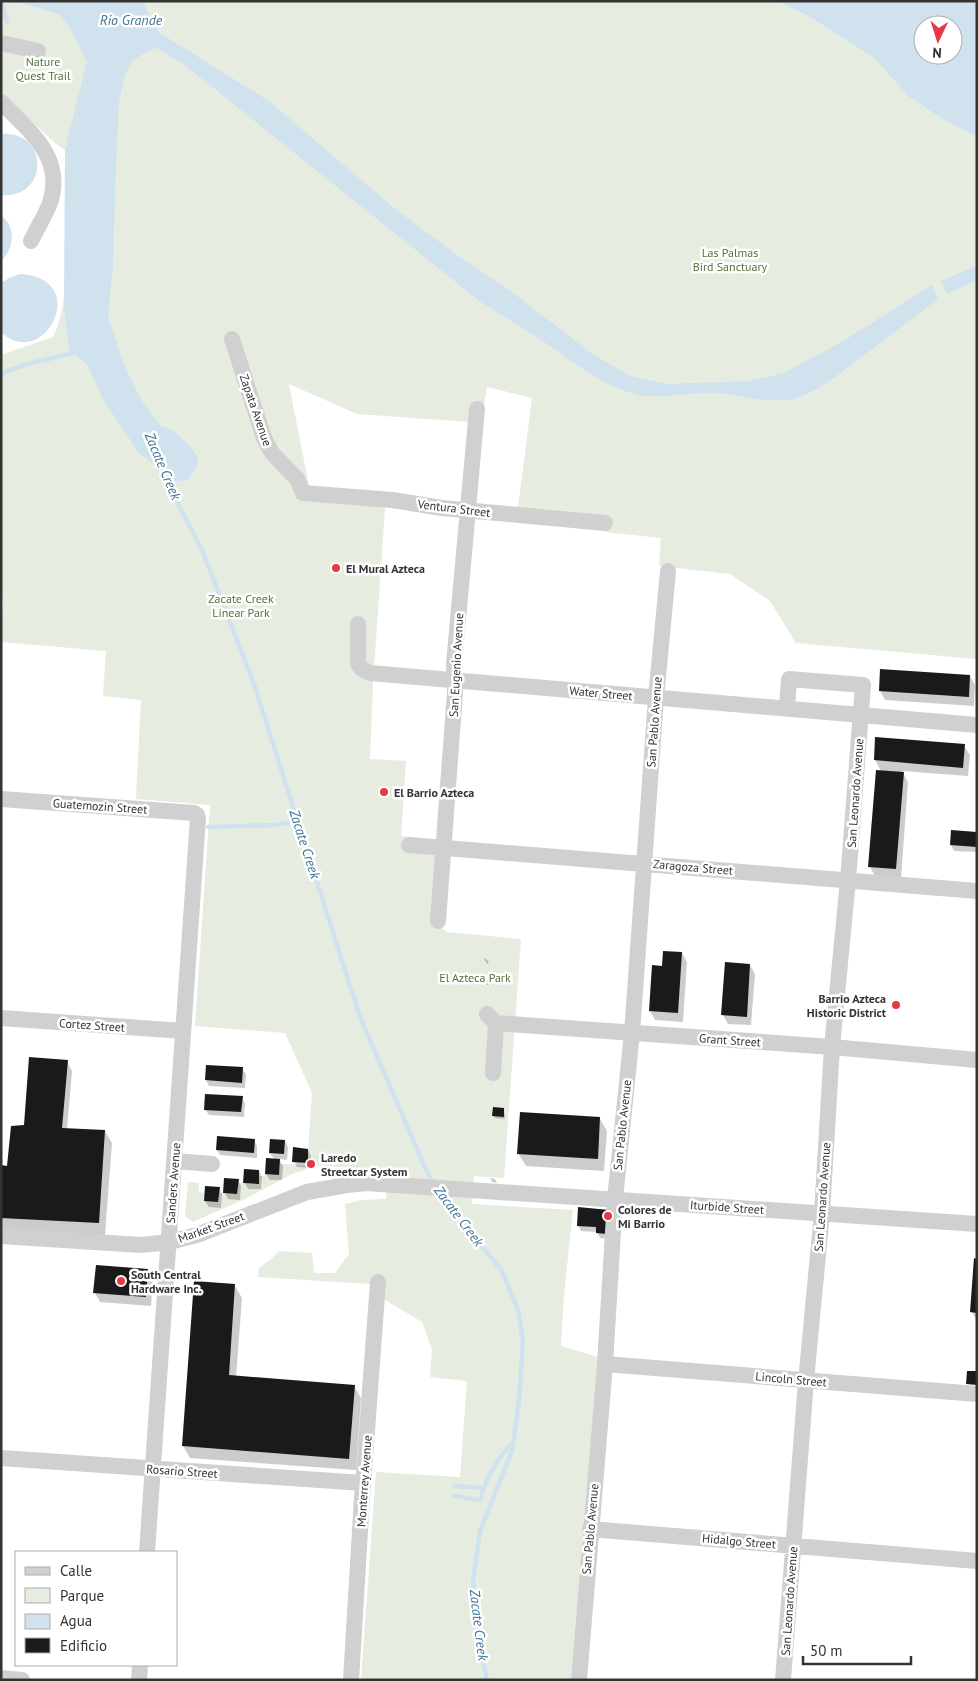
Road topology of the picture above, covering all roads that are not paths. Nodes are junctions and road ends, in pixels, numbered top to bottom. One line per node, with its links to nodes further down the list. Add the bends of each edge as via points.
1 (1, 43): 2 (street)
2 (38, 51)
3 (1, 102): 4 (street, via 41,144 50,163 54,187)
4 (31, 241)
5 (232, 338): 7 (street, Zapata Avenue, via 264,438 272,454 297,478)
6 (477, 409): 8 (street, San Eugenio Avenue)
7 (301, 496): 8 (street, Ventura Street, via 392,500)
8 (468, 510): 9 (street, Ventura Street); 12 (street, San Eugenio Avenue)
9 (605, 523)
10 (668, 571): 13 (street, San Pablo Avenue)
11 (358, 624): 12 (street, Water Street, via 358,664 362,669 370,673)
12 (455, 679): 13 (street, Water Street); 20 (street, San Eugenio Avenue)
13 (656, 698): 14 (street, Water Street); 21 (street, San Pablo Avenue)
14 (787, 708): 15 (street, Water Street); 15 (street, San Leonardo Avenue, via 789,679 863,685)
15 (861, 714): 16 (street, Water Street); 22 (street, San Leonardo Avenue)
16 (977, 725)
17 (1, 799): 18 (street, Guatemozin Street)
18 (197, 815): 26 (street, Sanders Avenue)
19 (409, 845): 20 (street, Zaragoza Street)
20 (443, 847): 21 (street, Zaragoza Street); 24 (street, San Eugenio Avenue)
21 (645, 864): 22 (street, Zaragoza Street); 27 (street, San Pablo Avenue)
22 (848, 880): 23 (street, Zaragoza Street); 28 (street, San Leonardo Avenue)
23 (977, 891)
24 (438, 921)
25 (1, 1018): 26 (street, Cortez Street)
26 (183, 1031): 31 (street, Sanders Avenue)
27 (632, 1033): 28 (street, Grant Street); 30 (street, Grant Street, via 492,1019); 34 (street, San Pablo Avenue)
28 (832, 1048): 29 (street, Grant Street); 35 (street, San Leonardo Avenue)
29 (977, 1060)
30 (493, 1073)
31 (175, 1161): 32 (street); 38 (street, Sanders Avenue)
32 (212, 1164)
33 (387, 1184): 34 (street, Iturbide Street); 38 (street, Market Street, via 347,1184 307,1192 197,1235)
34 (615, 1199): 35 (street, Iturbide Street); 40 (street, San Pablo Avenue)
35 (822, 1214): 36 (street, Iturbide Street); 41 (street, San Leonardo Avenue)
36 (977, 1224)
37 (1, 1236): 38 (street, Market Street, via 142,1245)
38 (170, 1242): 44 (street, Sanders Avenue)
39 (378, 1282): 45 (street, Monterrey Avenue)
40 (604, 1364): 41 (street, Lincoln Street); 46 (street, San Pablo Avenue)
41 (806, 1381): 42 (street, Lincoln Street); 47 (street, San Leonardo Avenue)
42 (977, 1394)
43 (1, 1458): 44 (street, Rosario Street)
44 (153, 1469): 45 (street, Rosario Street); 48 (street, Sanders Avenue)
45 (363, 1483): 54 (street, Monterrey Avenue)
46 (590, 1529): 47 (street, Hidalgo Street); 55 (street, San Pablo Avenue)
47 (793, 1546): 49 (street, Hidalgo Street); 56 (street, San Leonardo Avenue)
48 (147, 1551)
49 (977, 1562)
50 (140, 1666): 53 (street)
51 (1, 1678): 52 (street)
52 (22, 1680)
53 (139, 1680)
54 (351, 1680)
55 (578, 1680)
56 (783, 1680)

